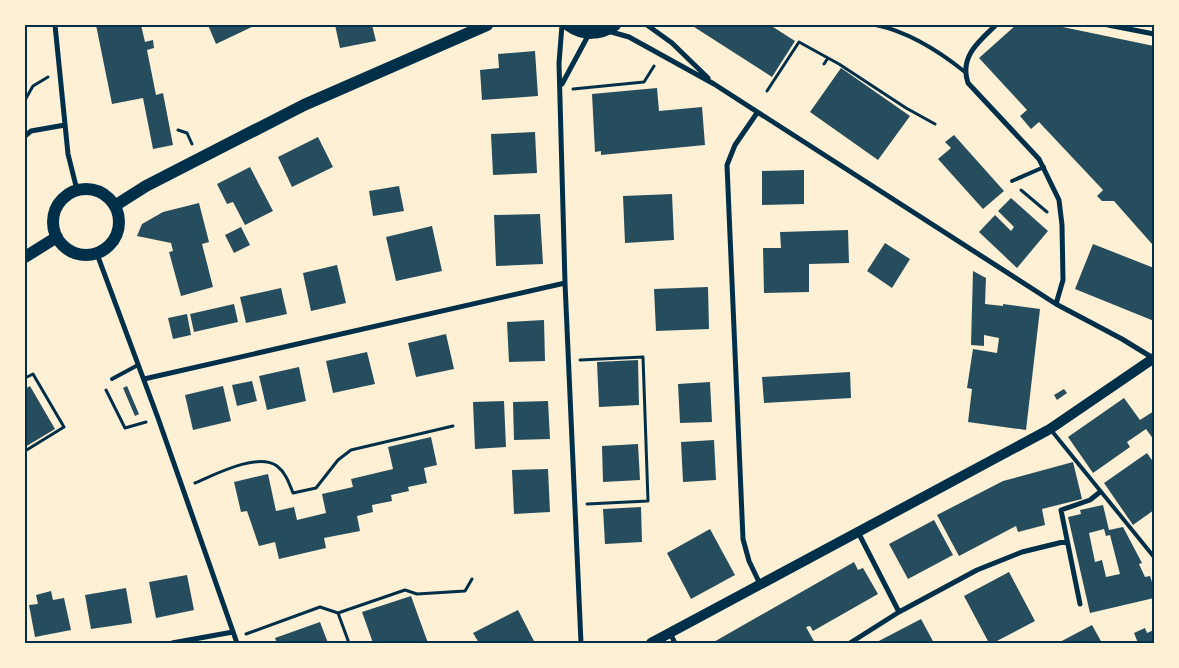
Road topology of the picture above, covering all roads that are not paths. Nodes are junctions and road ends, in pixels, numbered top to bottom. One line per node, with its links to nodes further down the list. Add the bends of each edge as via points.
1 (55, 25): 16 (street)
2 (486, 25): 21 (main road, via 335,90 200,157)
3 (562, 25): 14 (street)
4 (568, 25): 10 (main road)
5 (647, 25): 13 (street, via 672,43)
6 (876, 25): 12 (lane, via 909,36 940,52)
7 (996, 25): 12 (street, via 972,50)
8 (1108, 25): 11 (street)
9 (611, 28): 10 (main road); 13 (street)
10 (589, 34): 14 (street)
11 (1154, 34)
12 (965, 72): 18 (street, via 968,83)
13 (714, 84): 15 (street)
14 (561, 88): 25 (street)
15 (757, 113): 26 (street); 36 (street, via 735,145 727,165 743,539 748,561)
16 (66, 125): 17 (street, via 31,131); 20 (street, via 68,154)
17 (25, 136)
18 (1044, 167): 19 (lane); 26 (street, via 1059,200 1062,225 1064,280)
19 (1012, 181)
20 (77, 190): 21 (main road, via 99,190); 22 (main road, via 68,194 56,209 53,218)
21 (116, 205): 23 (main road, via 118,234 106,249)
22 (56, 237): 23 (main road, via 70,251 88,256); 24 (main road)
23 (97, 254): 28 (street)
24 (25, 257)
25 (565, 283): 30 (street); 42 (street)
26 (1056, 304): 27 (street)
27 (1154, 358): 31 (main road)
28 (138, 365): 29 (lane); 30 (street)
29 (112, 379)
30 (144, 379): 40 (street)
31 (1050, 429): 32 (lane); 33 (main road)
32 (1100, 492): 34 (street, via 1090,500 1061,510); 35 (lane)
33 (858, 532): 36 (main road); 38 (street)
34 (1066, 541): 37 (street); 38 (street, via 1022,552 977,570)
35 (1154, 557)
36 (760, 584): 39 (main road)
37 (1080, 604)
38 (899, 612): 45 (street)
39 (670, 633): 43 (main road); 44 (street)
40 (235, 638): 41 (street)
41 (172, 643)
42 (581, 643)
43 (651, 643)
44 (675, 643)
45 (850, 643)

